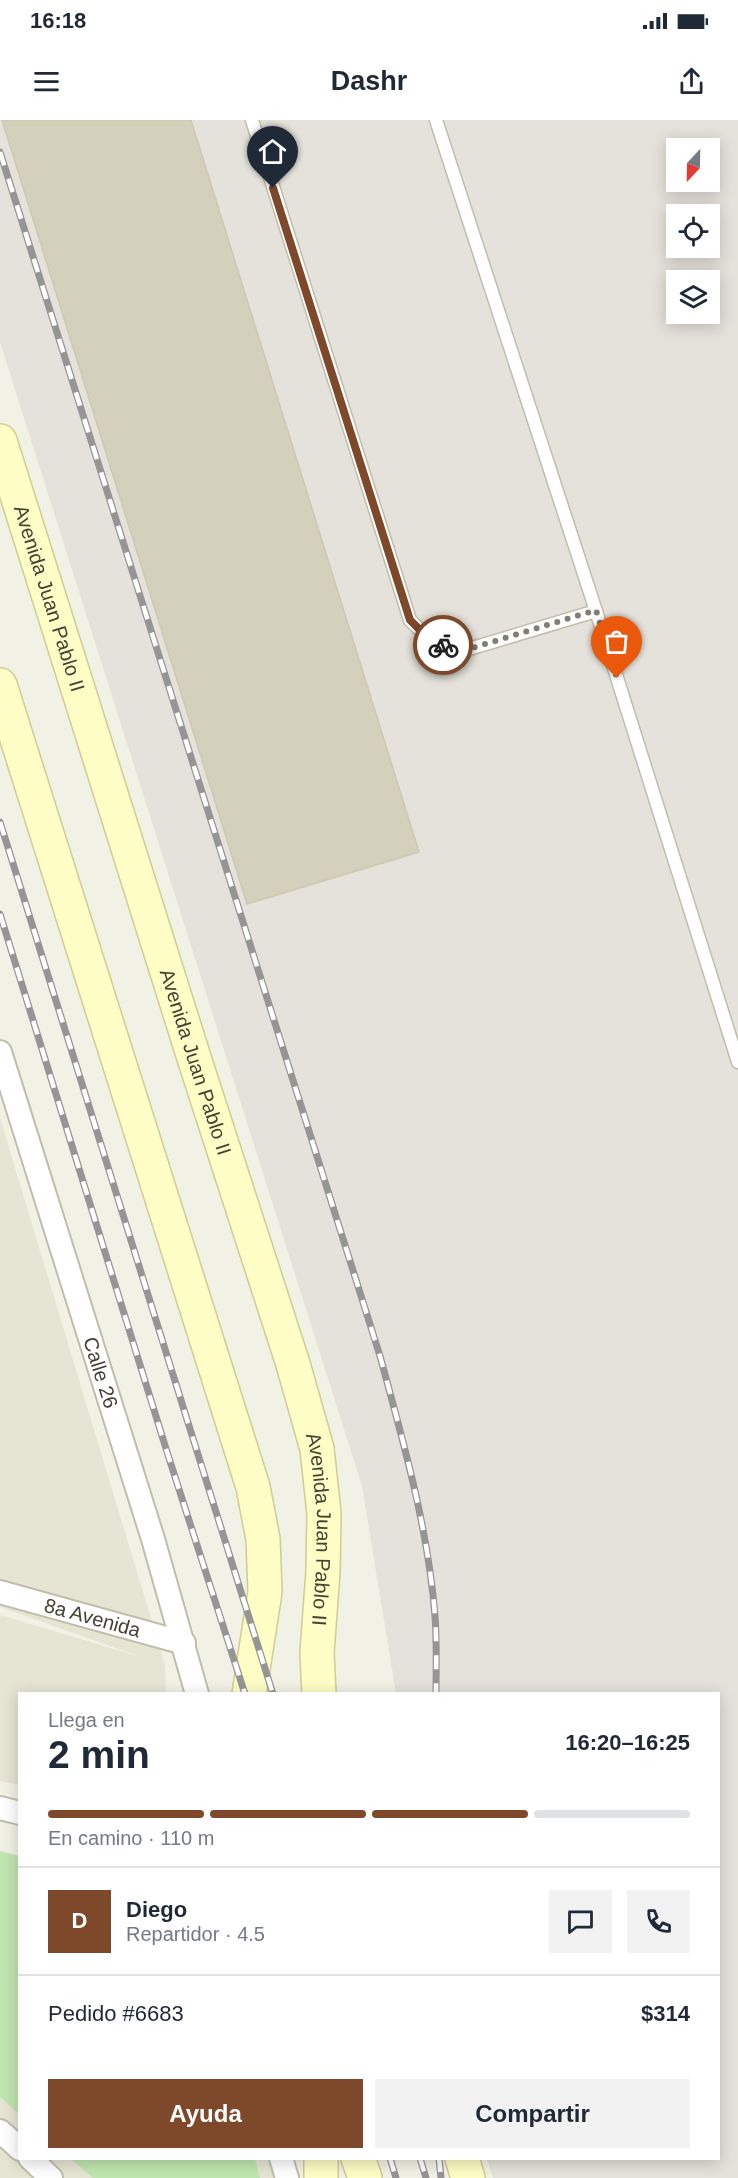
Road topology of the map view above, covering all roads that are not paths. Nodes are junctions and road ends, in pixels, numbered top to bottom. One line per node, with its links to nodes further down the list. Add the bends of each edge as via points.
1 (252, 120): 4 (lane, via 410,620 426,636 448,647 469,649)
2 (436, 120): 4 (lane)
3 (0, 441): 12 (main road, Avenida Juan Pablo II, via 317,1449 324,1513 317,1653)
4 (596, 610): 7 (lane)
5 (0, 685): 11 (main road, via 253,1487 263,1539 265,1592)
6 (0, 1052): 9 (street, Calle 26)
7 (738, 1062)
8 (0, 1592): 9 (street, 8a Avenida)
9 (184, 1643): 10 (street, Calle 26)
10 (196, 1692)
11 (249, 1692)
12 (319, 1692)
13 (0, 1808): 14 (street)
14 (18, 1812)
15 (0, 2131): 16 (street)
16 (18, 2147)
17 (32, 2160): 22 (street)
18 (282, 2160): 23 (street)
19 (321, 2160): 24 (main road)
20 (359, 2160): 25 (main road)
21 (463, 2160): 26 (main road)
22 (51, 2178)
23 (287, 2178)
24 (321, 2178)
25 (365, 2178)
26 (468, 2178)

